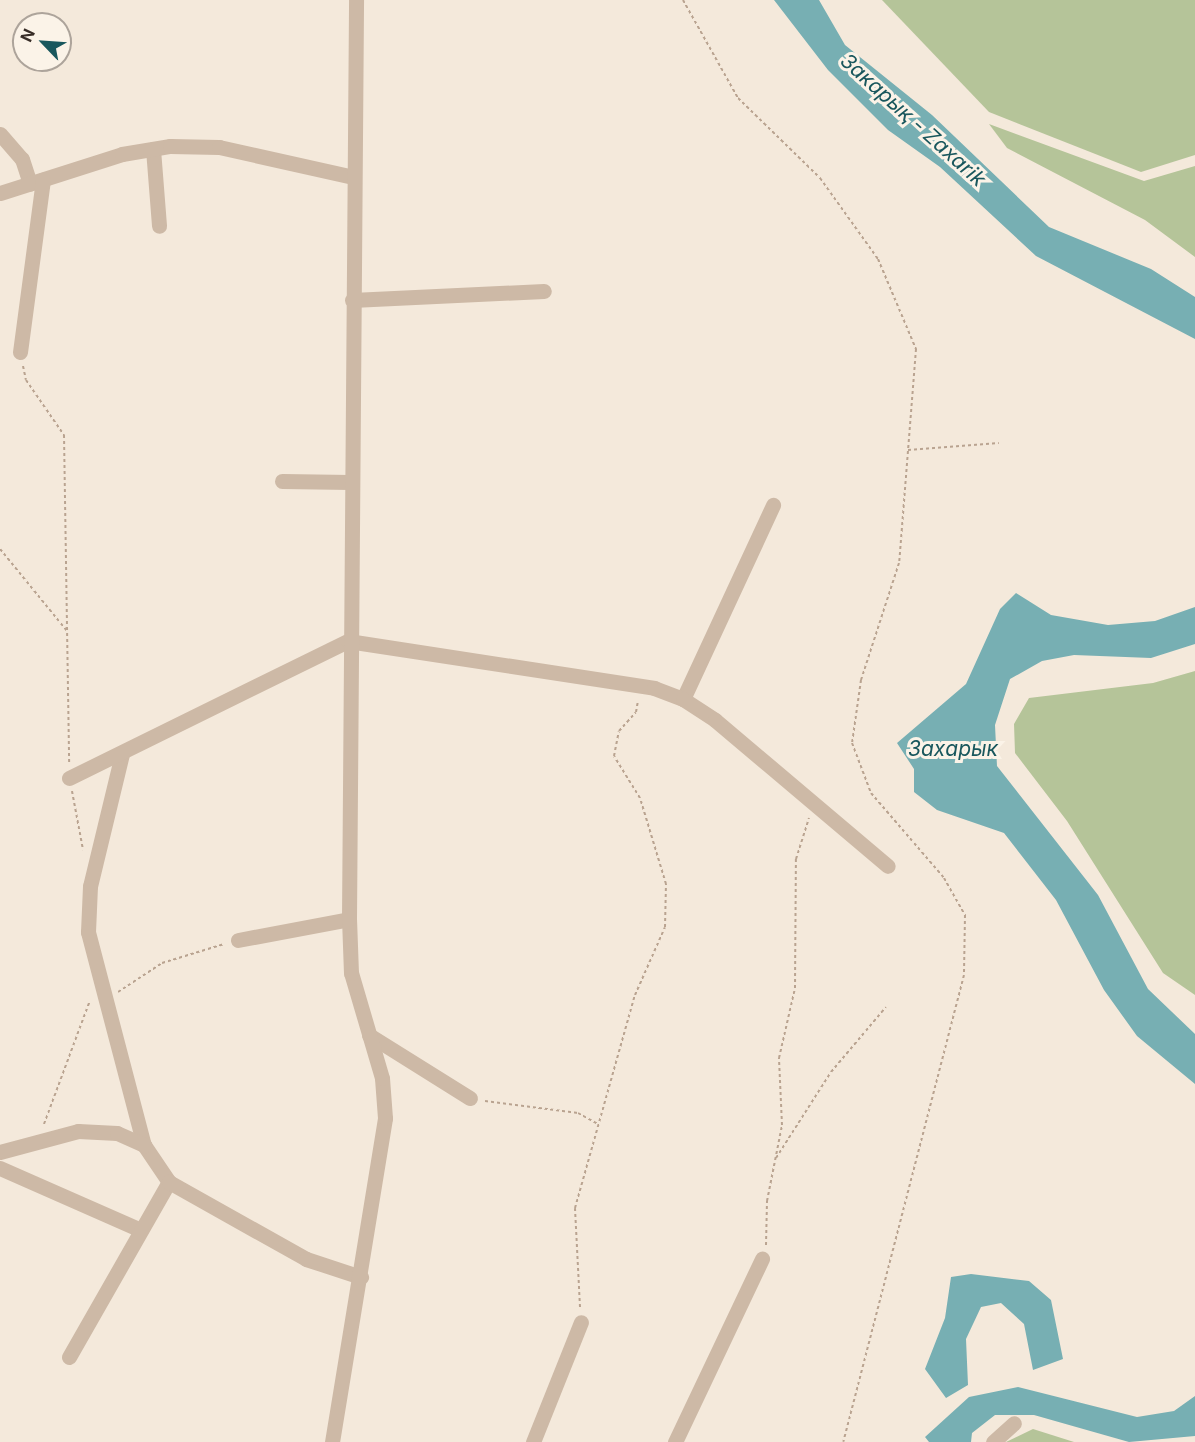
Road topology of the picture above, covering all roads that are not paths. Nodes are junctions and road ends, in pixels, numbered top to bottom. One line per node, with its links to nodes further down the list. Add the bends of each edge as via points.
1 (356, 0): 4 (street)
2 (0, 134): 5 (street)
3 (153, 149): 4 (street, via 219,147); 5 (street); 7 (street)
4 (353, 177): 9 (street)
5 (37, 182): 6 (street); 10 (street)
6 (0, 193)
7 (159, 226)
8 (544, 291): 9 (street)
9 (352, 300): 12 (street)
10 (20, 352)
11 (282, 482): 12 (street)
12 (350, 482): 14 (street)
13 (773, 505): 15 (street)
14 (348, 641): 15 (street, via 639,686); 16 (street); 19 (street)
15 (683, 699): 18 (street)
16 (122, 754): 17 (street); 23 (street, via 90,886 88,932 98,999)
17 (69, 778)
18 (888, 866)
19 (349, 920): 20 (street); 21 (street, via 351,973)
20 (238, 940)
21 (369, 1035): 22 (street); 29 (street, via 385,1118)
22 (470, 1098)
23 (144, 1145): 24 (street, via 117,1133 78,1131); 26 (street)
24 (0, 1152)
25 (0, 1168): 27 (street)
26 (169, 1182): 27 (street); 29 (street, via 306,1259)
27 (138, 1229): 31 (street)
28 (762, 1259): 35 (street)
29 (361, 1277): 33 (street)
30 (581, 1322): 34 (street)
31 (69, 1357)
32 (1014, 1423): 36 (street)
33 (332, 1442)
34 (533, 1442)
35 (675, 1442)
36 (993, 1442)

